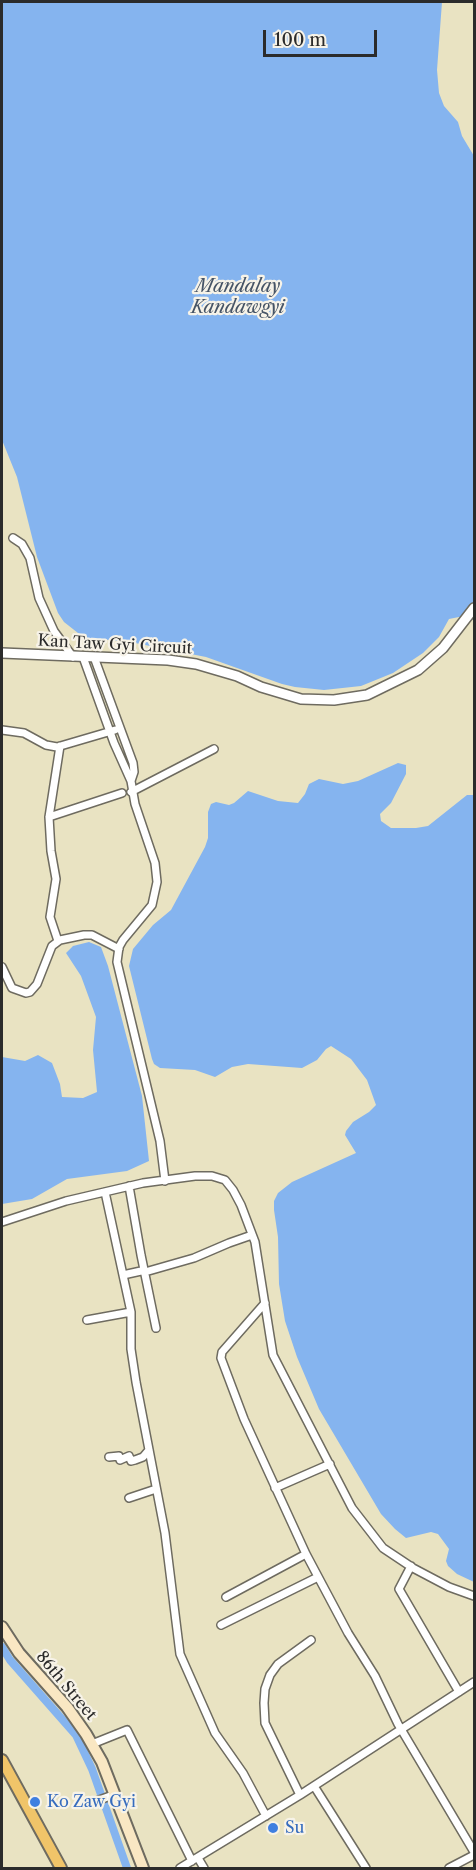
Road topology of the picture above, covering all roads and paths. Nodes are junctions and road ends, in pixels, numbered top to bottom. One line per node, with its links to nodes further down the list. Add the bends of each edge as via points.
1 (13, 538): 4 (street, via 30,558 39,598 54,631)
2 (474, 608): 5 (street, Kan Taw Gyi Circuit, via 429,662 384,688 352,699 301,699 196,664)
3 (2, 654): 4 (street, Kan Taw Gyi Circuit)
4 (78, 657): 5 (street, Kan Taw Gyi Circuit); 8 (street)
5 (94, 657): 6 (street)
6 (120, 729): 8 (street); 11 (street, via 133,763)
7 (2, 730): 9 (street, via 24,733 52,747)
8 (110, 732): 9 (street); 11 (street)
9 (60, 746): 14 (street)
10 (213, 749): 12 (street)
11 (131, 781): 12 (street)
12 (131, 792): 16 (street, via 152,852 157,882 152,905)
13 (122, 794): 14 (street)
14 (49, 817): 15 (street, via 56,879 50,917)
15 (58, 941): 16 (street, via 92,935); 17 (street, via 30,992 12,988)
16 (119, 949): 18 (street, via 118,971 160,1141)
17 (2, 968)
18 (165, 1181): 19 (street); 22 (street, via 195,1176 225,1180 241,1204)
19 (129, 1186): 20 (street); 23 (street)
20 (105, 1192): 21 (street); 24 (street)
21 (2, 1222)
22 (252, 1235): 23 (street); 25 (street)
23 (145, 1272): 24 (street); 28 (street)
24 (123, 1275): 26 (street)
25 (265, 1303): 31 (street, via 273,1355); 32 (street, via 225,1347 221,1358)
26 (130, 1312): 27 (street); 29 (street, via 131,1348)
27 (87, 1320)
28 (156, 1328)
29 (149, 1450): 30 (street, via 131,1461 129,1456 120,1460 119,1456); 33 (street)
30 (109, 1457)
31 (330, 1464): 32 (street); 36 (street, via 367,1528 383,1548)
32 (275, 1488): 35 (street)
33 (156, 1489): 34 (street); 52 (street, via 180,1654 215,1733)
34 (129, 1498)
35 (306, 1554): 37 (street); 39 (street)
36 (411, 1566): 38 (street); 44 (street, via 399,1589)
37 (318, 1577): 40 (street); 45 (street)
38 (474, 1596)
39 (226, 1597)
40 (222, 1625)
41 (2, 1626): 46 (main road, 86th Street, via 19,1653 76,1718)
42 (311, 1640): 49 (street, via 278,1664 270,1675 264,1703 265,1723)
43 (474, 1682): 44 (street)
44 (459, 1692): 45 (street)
45 (401, 1729): 48 (street); 53 (street)
46 (92, 1744): 50 (main road, 86th Street, via 102,1762); 54 (street, via 128,1730)
47 (2, 1760): 55 (main road)
48 (314, 1786): 49 (street); 59 (street)
49 (300, 1795): 52 (street)
50 (106, 1797): 51 (street); 56 (main road, 86th Street)
51 (91, 1803)
52 (266, 1816): 54 (street)
53 (474, 1853): 60 (street)
54 (195, 1860): 57 (street); 58 (street)
55 (61, 1869)
56 (143, 1869)
57 (180, 1869)
58 (204, 1869)
59 (366, 1869)
60 (449, 1869)

